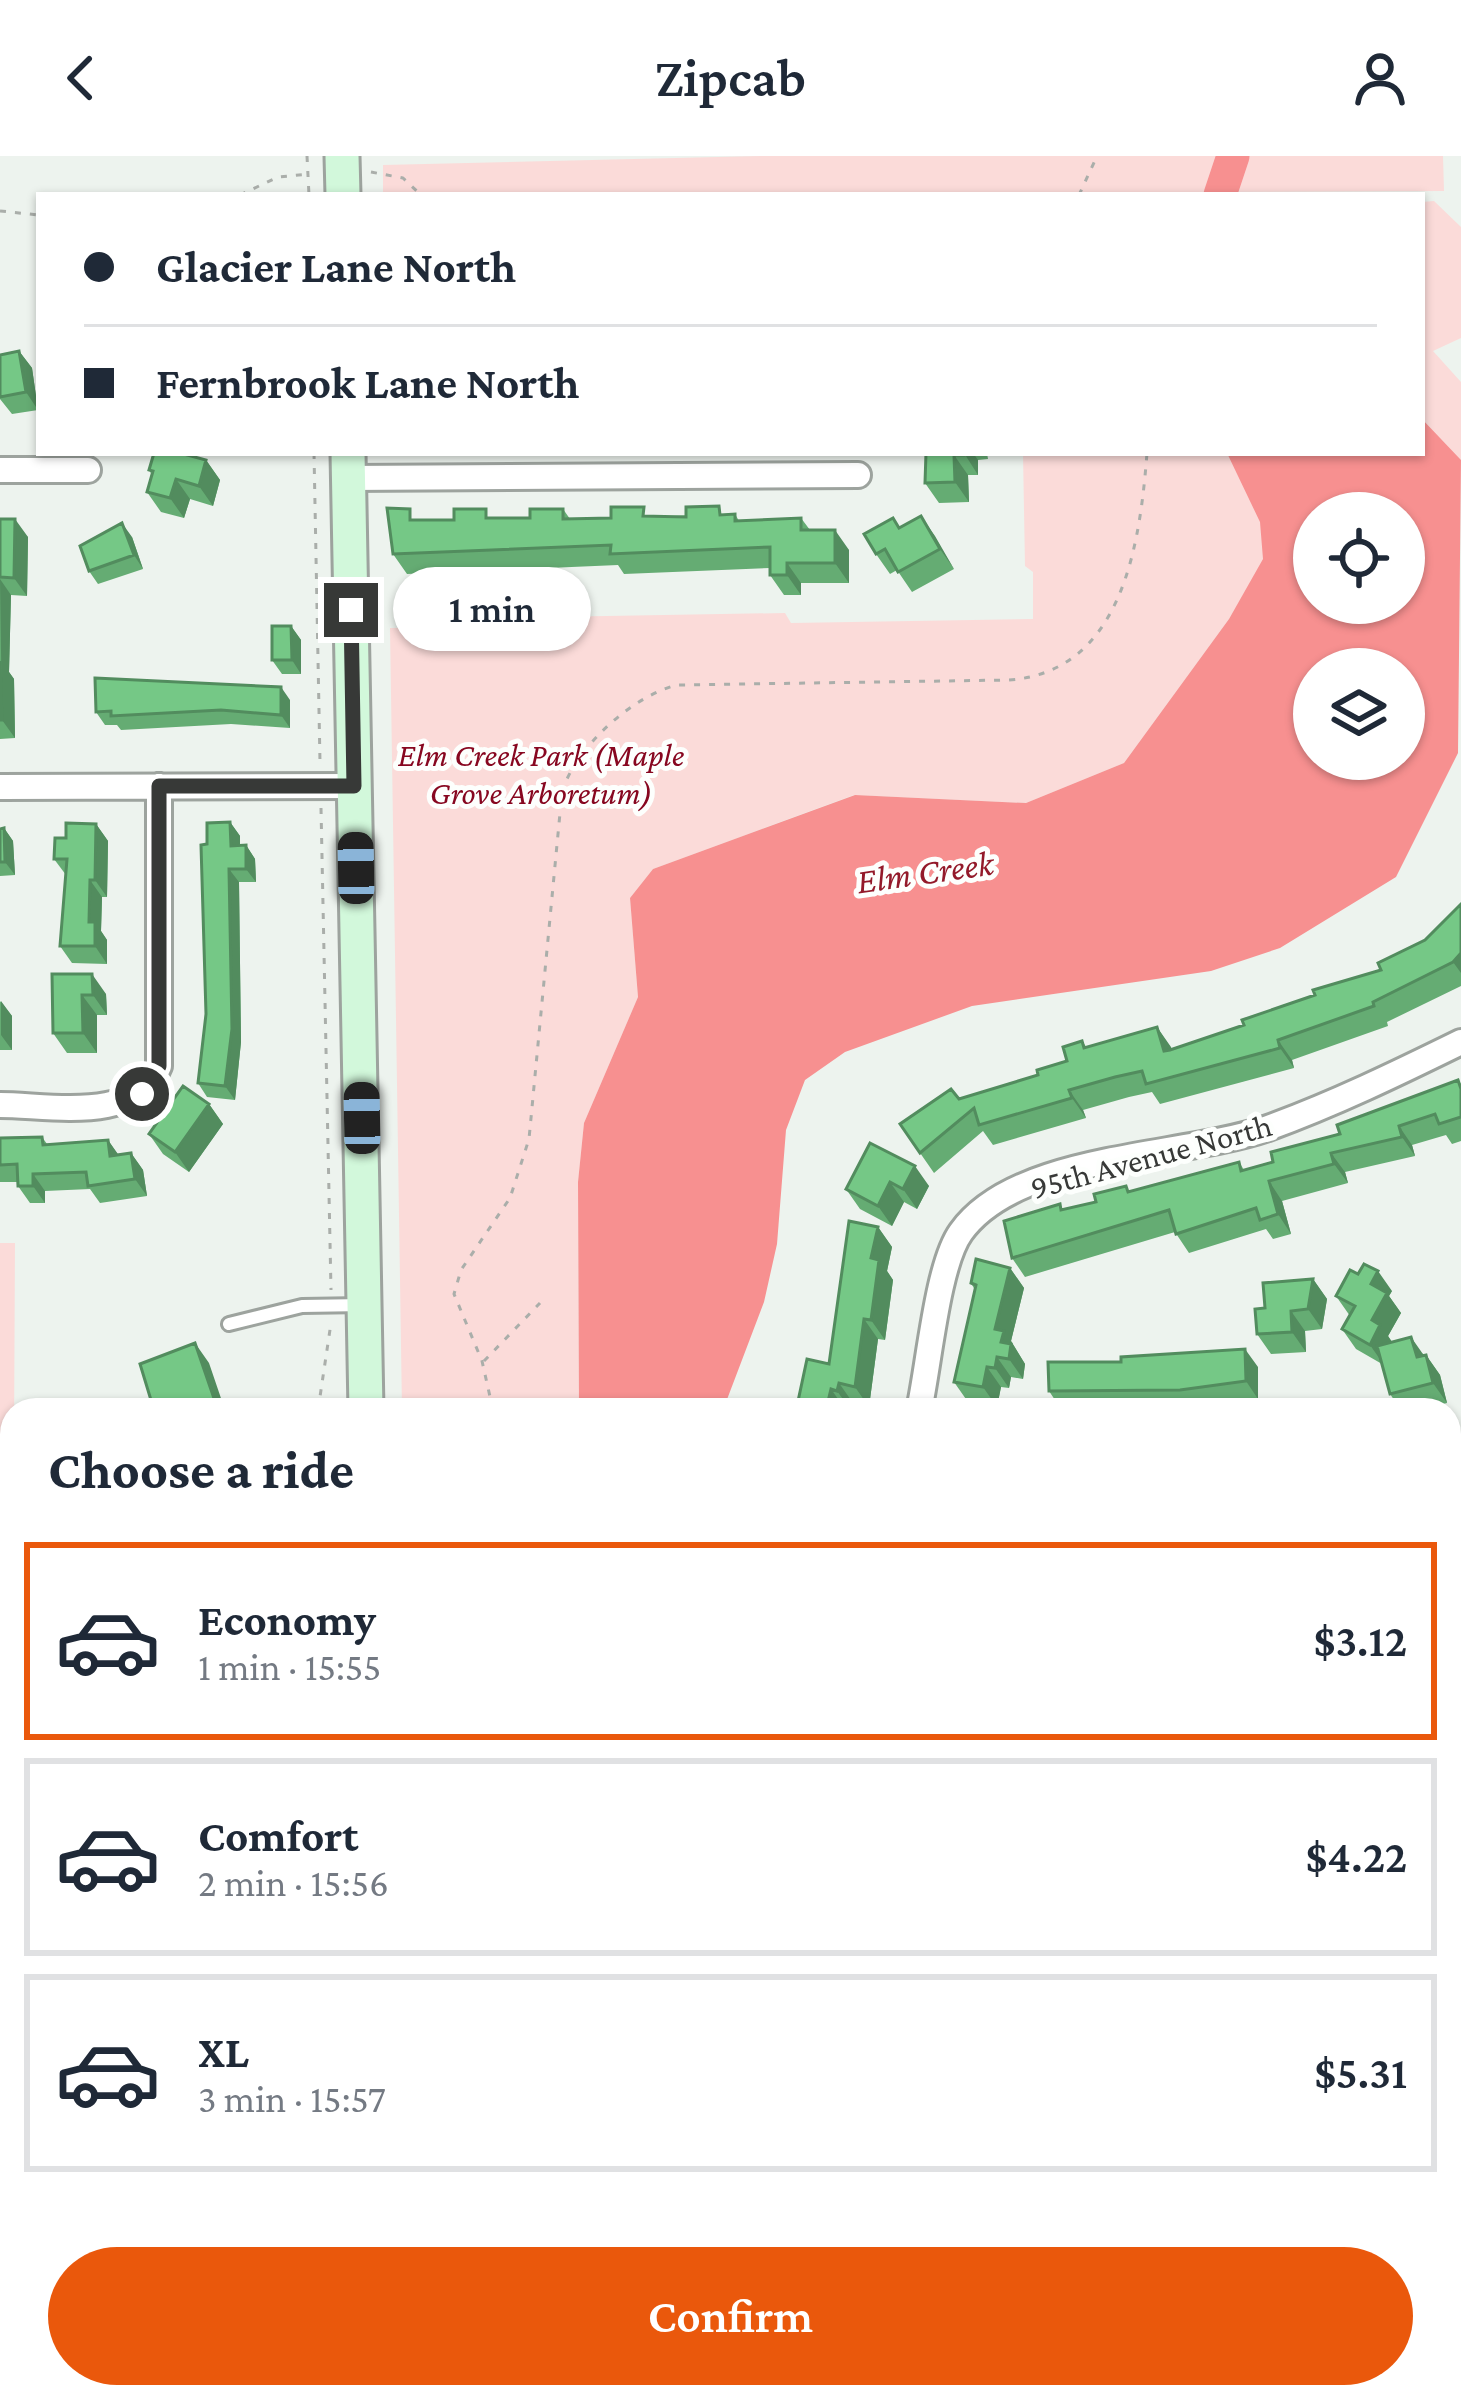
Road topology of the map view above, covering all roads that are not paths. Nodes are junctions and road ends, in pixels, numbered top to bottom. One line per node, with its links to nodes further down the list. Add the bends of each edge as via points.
1 (356, 164): 2 (street)
2 (344, 192)
3 (348, 466): 6 (street); 8 (street)
4 (0, 470): 5 (street)
5 (88, 470)
6 (858, 476)
7 (159, 786): 8 (street); 9 (street); 11 (street, via 153,1081 142,1094 108,1105)
8 (337, 786): 12 (street)
9 (0, 788)
10 (1461, 1042): 15 (street, 95th Avenue North, via 1268,1128 1056,1177 976,1216 945,1268)
11 (0, 1105)
12 (348, 1305): 13 (lane); 14 (street)
13 (230, 1324)
14 (364, 1398)
15 (921, 1398)

